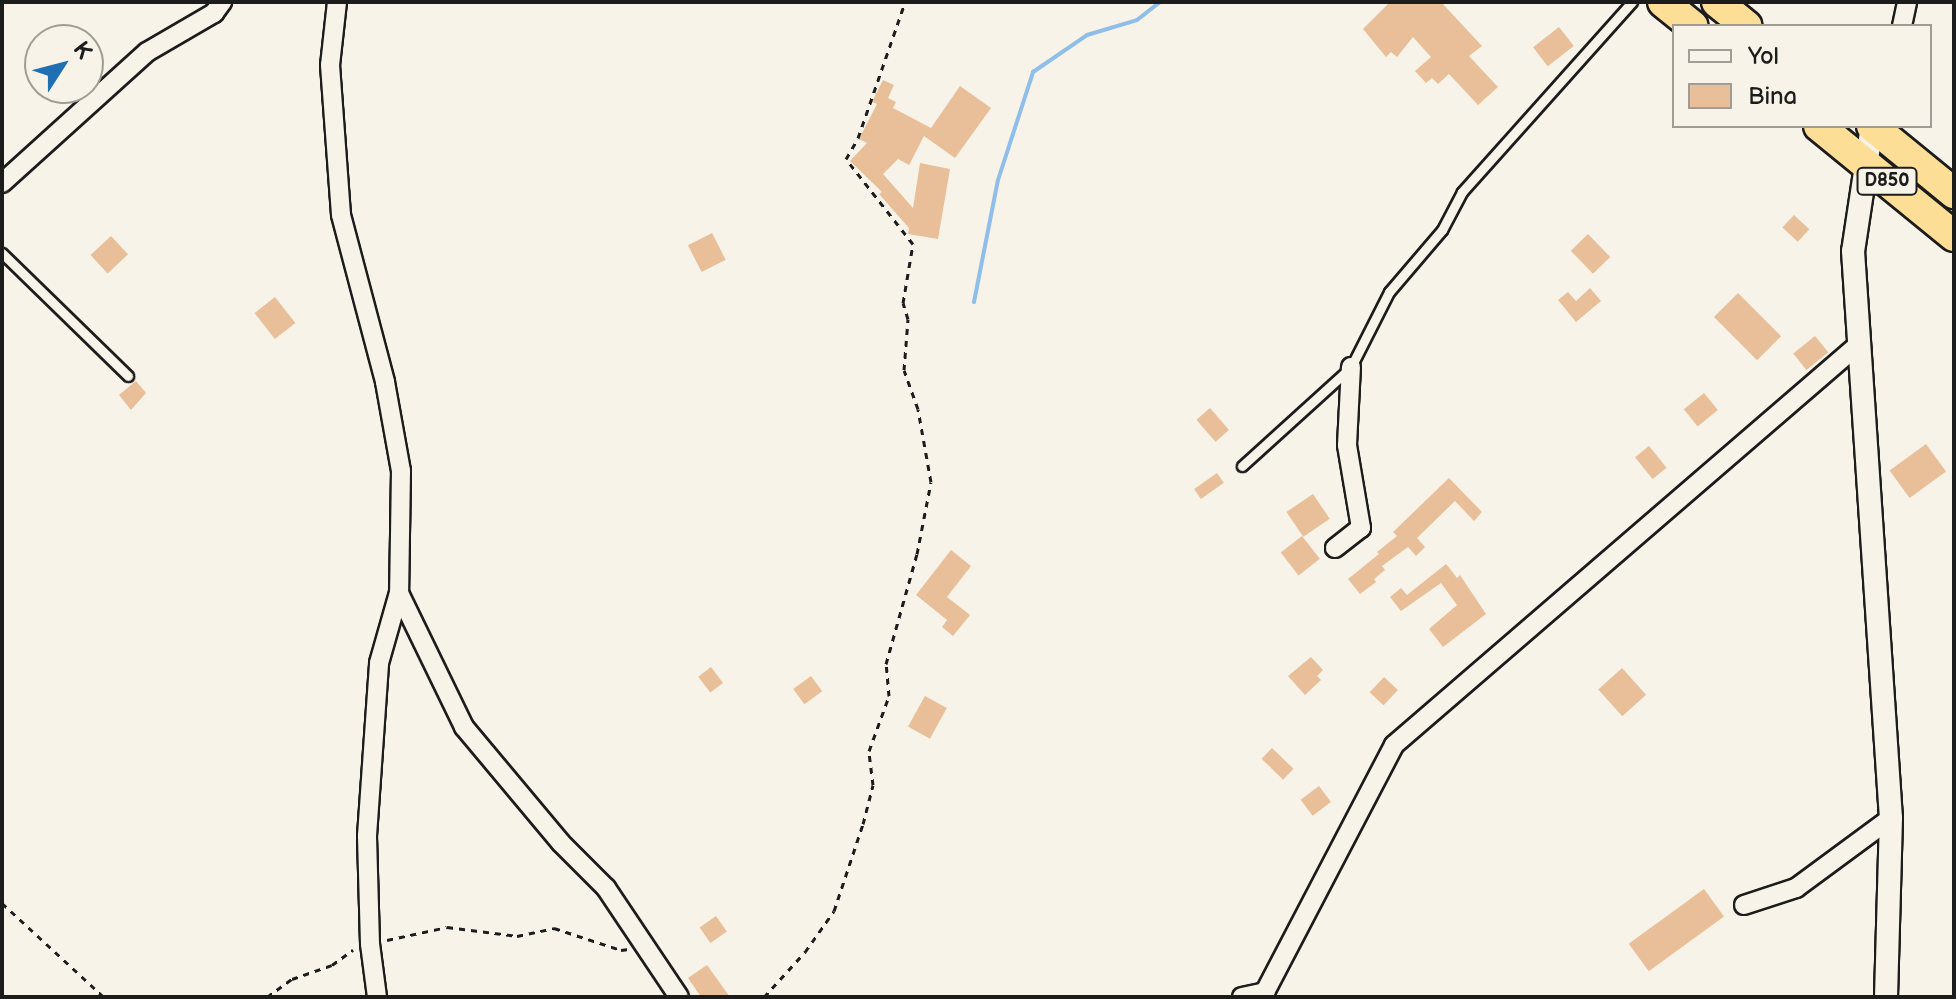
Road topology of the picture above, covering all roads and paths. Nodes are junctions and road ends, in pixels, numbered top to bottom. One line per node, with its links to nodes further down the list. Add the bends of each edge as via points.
1 (222, 2): 15 (street, via 214,13 147,52)
2 (337, 2): 24 (street, via 330,65 341,215 385,382 401,471)
3 (905, 2): 35 (path, via 846,159 913,244 903,303 908,319 904,370 918,409 931,482 886,664 889,696 869,751 873,785 863,824 834,911)
4 (1632, 2): 20 (lane, via 1462,192 1442,230 1389,292)
5 (1663, 2): 8 (highway)
6 (1717, 2): 9 (highway)
7 (1907, 2): 10 (street)
8 (1690, 24)
9 (1744, 24)
10 (1902, 24)
11 (1822, 128): 14 (highway, D850)
12 (1872, 128): 14 (street)
13 (1874, 128): 16 (highway, D850)
14 (1864, 162): 17 (highway, D850); 19 (street, via 1853,251)
15 (2, 183)
16 (1954, 193)
17 (1954, 236)
18 (2, 253): 21 (lane)
19 (1859, 344): 25 (street); 26 (street); 36 (street, via 1394,745 1265,992)
20 (1351, 367): 22 (lane); 23 (street, via 1347,445 1361,528)
21 (128, 376)
22 (1242, 466)
23 (1335, 548)
24 (399, 593): 29 (street, via 379,663 367,836); 30 (street, via 464,727 606,888)
25 (1877, 723)
26 (1891, 818): 28 (street, via 1796,888); 37 (street)
27 (2, 903): 31 (path)
28 (1744, 905)
29 (370, 944): 30 (path, via 447,927 517,936 554,928 621,950); 32 (path, via 320,971 292,979); 33 (street)
30 (646, 948): 34 (street)
31 (104, 997)
32 (267, 997)
33 (377, 997)
34 (679, 997)
35 (764, 997)
36 (1242, 997)
37 (1886, 997)

